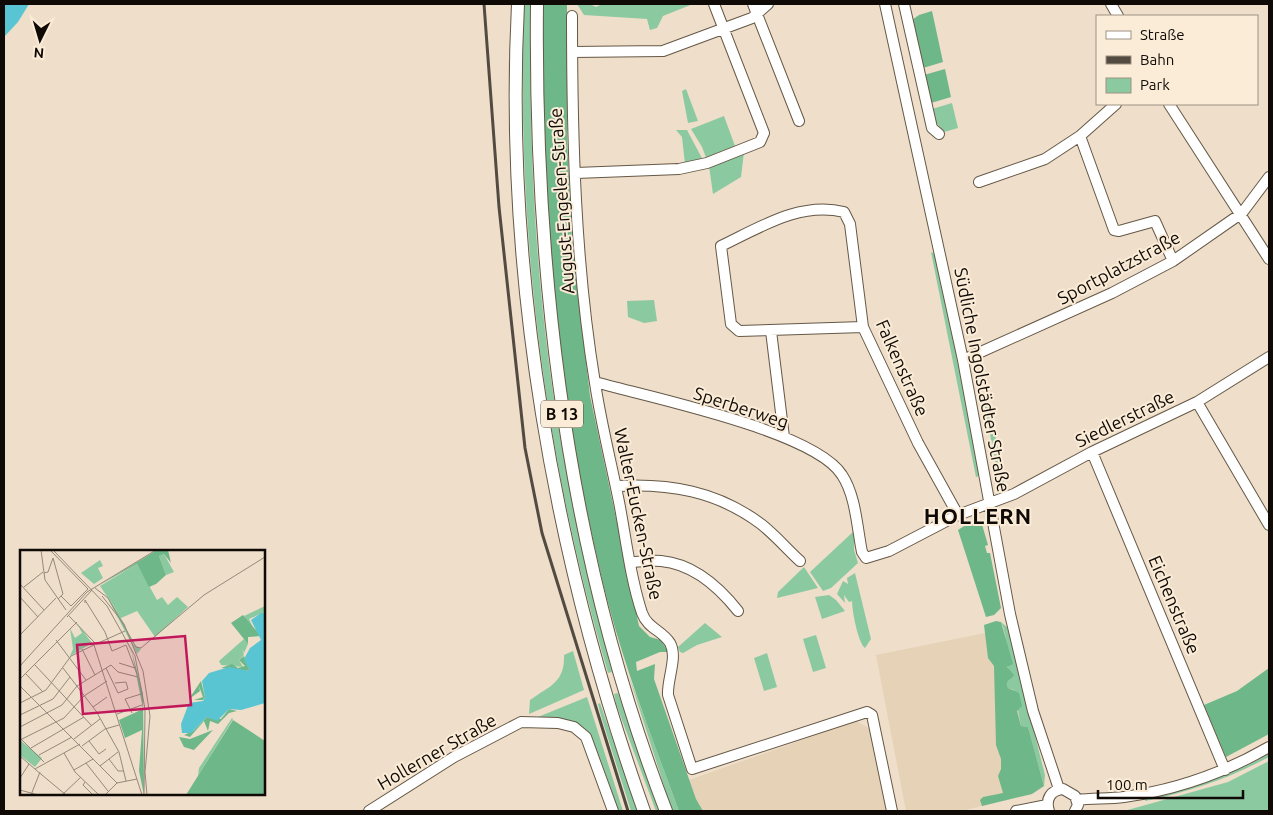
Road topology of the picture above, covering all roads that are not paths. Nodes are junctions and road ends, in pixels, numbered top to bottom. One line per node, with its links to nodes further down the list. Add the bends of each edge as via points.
1 (518, 4): 48 (main road, B 13, via 516,104 519,187 541,404 578,592 613,718)
2 (537, 4): 49 (main road, B 13, via 539,186 553,351 564,428 607,628)
3 (714, 4): 12 (street)
4 (753, 4): 9 (street)
5 (768, 4): 9 (street)
6 (885, 4): 28 (street, Südliche Ingolstädter Straße)
7 (904, 4): 17 (street, via 932,128)
8 (1111, 4): 10 (street)
9 (757, 14): 12 (street); 16 (street)
10 (1117, 15)
11 (572, 16): 13 (street, August-Engelen-Straße)
12 (723, 28): 13 (street, via 663,51); 19 (street, via 764,133 760,142 707,163 679,169)
13 (572, 52): 19 (street, August-Engelen-Straße)
14 (1115, 105): 18 (street)
15 (1170, 105): 22 (street)
16 (799, 121)
17 (939, 134)
18 (1080, 136): 21 (street, via 1045,160); 24 (street, via 1114,230 1156,221)
19 (576, 173): 29 (street, August-Engelen-Straße, via 581,274)
20 (1269, 176): 22 (street, Sportplatzstraße)
21 (979, 182)
22 (1242, 214): 23 (street); 24 (street, Sportplatzstraße)
23 (1269, 260)
24 (1173, 262): 28 (street, Sportplatzstraße)
25 (864, 326): 26 (street); 26 (street, Falkenstraße, via 850,224 844,212 837,210 792,213 721,246 734,328 738,331); 35 (street, Falkenstraße, via 918,443)
26 (771, 330): 31 (street)
27 (1269, 358): 30 (street, Siedlerstraße)
28 (963, 360): 34 (street, Südliche Ingolstädter Straße)
29 (594, 382): 31 (street, Sperberweg, via 753,425); 33 (street, Walter-Eucken-Straße)
30 (1197, 402): 32 (street, Siedlerstraße); 36 (street)
31 (784, 437): 37 (street, Sperberweg, via 822,456 842,475)
32 (1092, 452): 34 (street, Siedlerstraße, via 1014,494); 42 (street, Eichenstraße)
33 (616, 486): 38 (street, via 650,484 716,498 762,525); 39 (street, Walter-Eucken-Straße)
34 (990, 502): 35 (street, Siedlerstraße); 43 (street, Südliche Ingolstädter Straße, via 1010,614 1033,711)
35 (958, 515): 37 (street, Siedlerstraße, via 889,551)
36 (1269, 525)
37 (866, 558)
38 (800, 561)
39 (630, 562): 40 (street, via 662,561 697,574 723,592); 50 (street, Walter-Eucken-Straße, via 643,614 649,626 670,643 673,657 667,682 668,695 692,769 867,712 872,715)
40 (738, 612)
41 (1269, 747): 42 (street)
42 (1225, 770): 44 (street, via 1186,783 1122,797)
43 (1059, 789): 44 (street, via 1068,790); 45 (street, via 1049,797)
44 (1077, 800): 52 (street)
45 (1048, 808): 51 (street)
46 (368, 811): 47 (street, Hollerner Straße, via 454,757 521,722 558,723 574,727 586,737)
47 (613, 811)
48 (644, 811)
49 (666, 811)
50 (892, 811)
51 (1016, 811)
52 (1076, 811)

